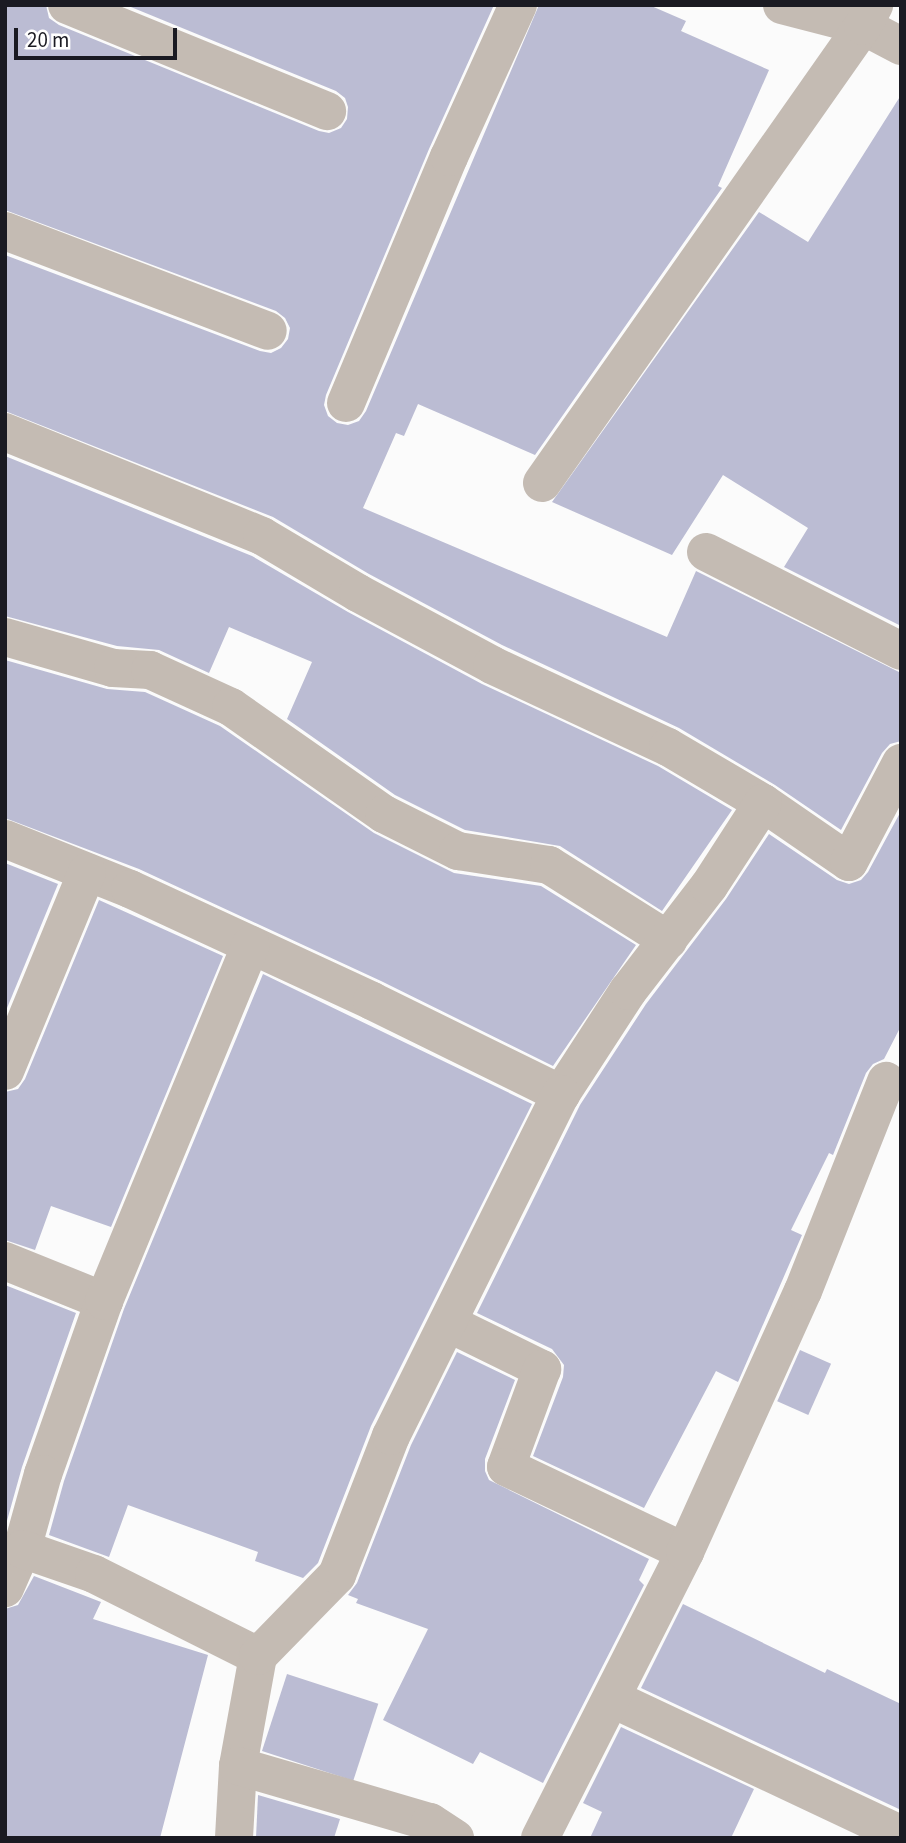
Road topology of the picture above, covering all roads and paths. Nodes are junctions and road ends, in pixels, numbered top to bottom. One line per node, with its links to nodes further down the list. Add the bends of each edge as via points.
1 (67, 5): 6 (street)
2 (518, 5): 9 (street)
3 (782, 5): 4 (street)
4 (868, 16): 5 (street); 11 (street)
5 (901, 46)
6 (327, 111)
7 (5, 231): 8 (street)
8 (268, 331)
9 (346, 403)
10 (5, 432): 16 (street, via 262,536 492,665 668,747)
11 (542, 482)
12 (706, 552): 14 (street)
13 (5, 637): 19 (street, via 113,668 150,670 196,691 231,707 384,814 458,851 549,865)
14 (901, 651)
15 (901, 763): 16 (street, via 849,862)
16 (763, 803): 19 (street)
17 (5, 839): 18 (street)
18 (86, 872): 20 (street); 21 (street)
19 (668, 940): 23 (street, via 628,990)
20 (251, 945): 23 (street); 25 (street)
21 (5, 1071)
22 (886, 1081): 28 (street, via 803,1291)
23 (561, 1094): 26 (street)
24 (5, 1261): 25 (street)
25 (104, 1301): 27 (street, via 43,1474)
26 (447, 1323): 28 (street, via 542,1368 506,1467); 30 (street, via 391,1436 337,1575)
27 (22, 1549): 29 (street); 30 (street, via 94,1574)
28 (685, 1552): 31 (street)
29 (5, 1588)
30 (258, 1656): 32 (street)
31 (613, 1699): 33 (street); 36 (street)
32 (238, 1766): 34 (street); 35 (street, via 429,1822)
33 (893, 1831)
34 (234, 1838)
35 (455, 1838)
36 (540, 1838)

